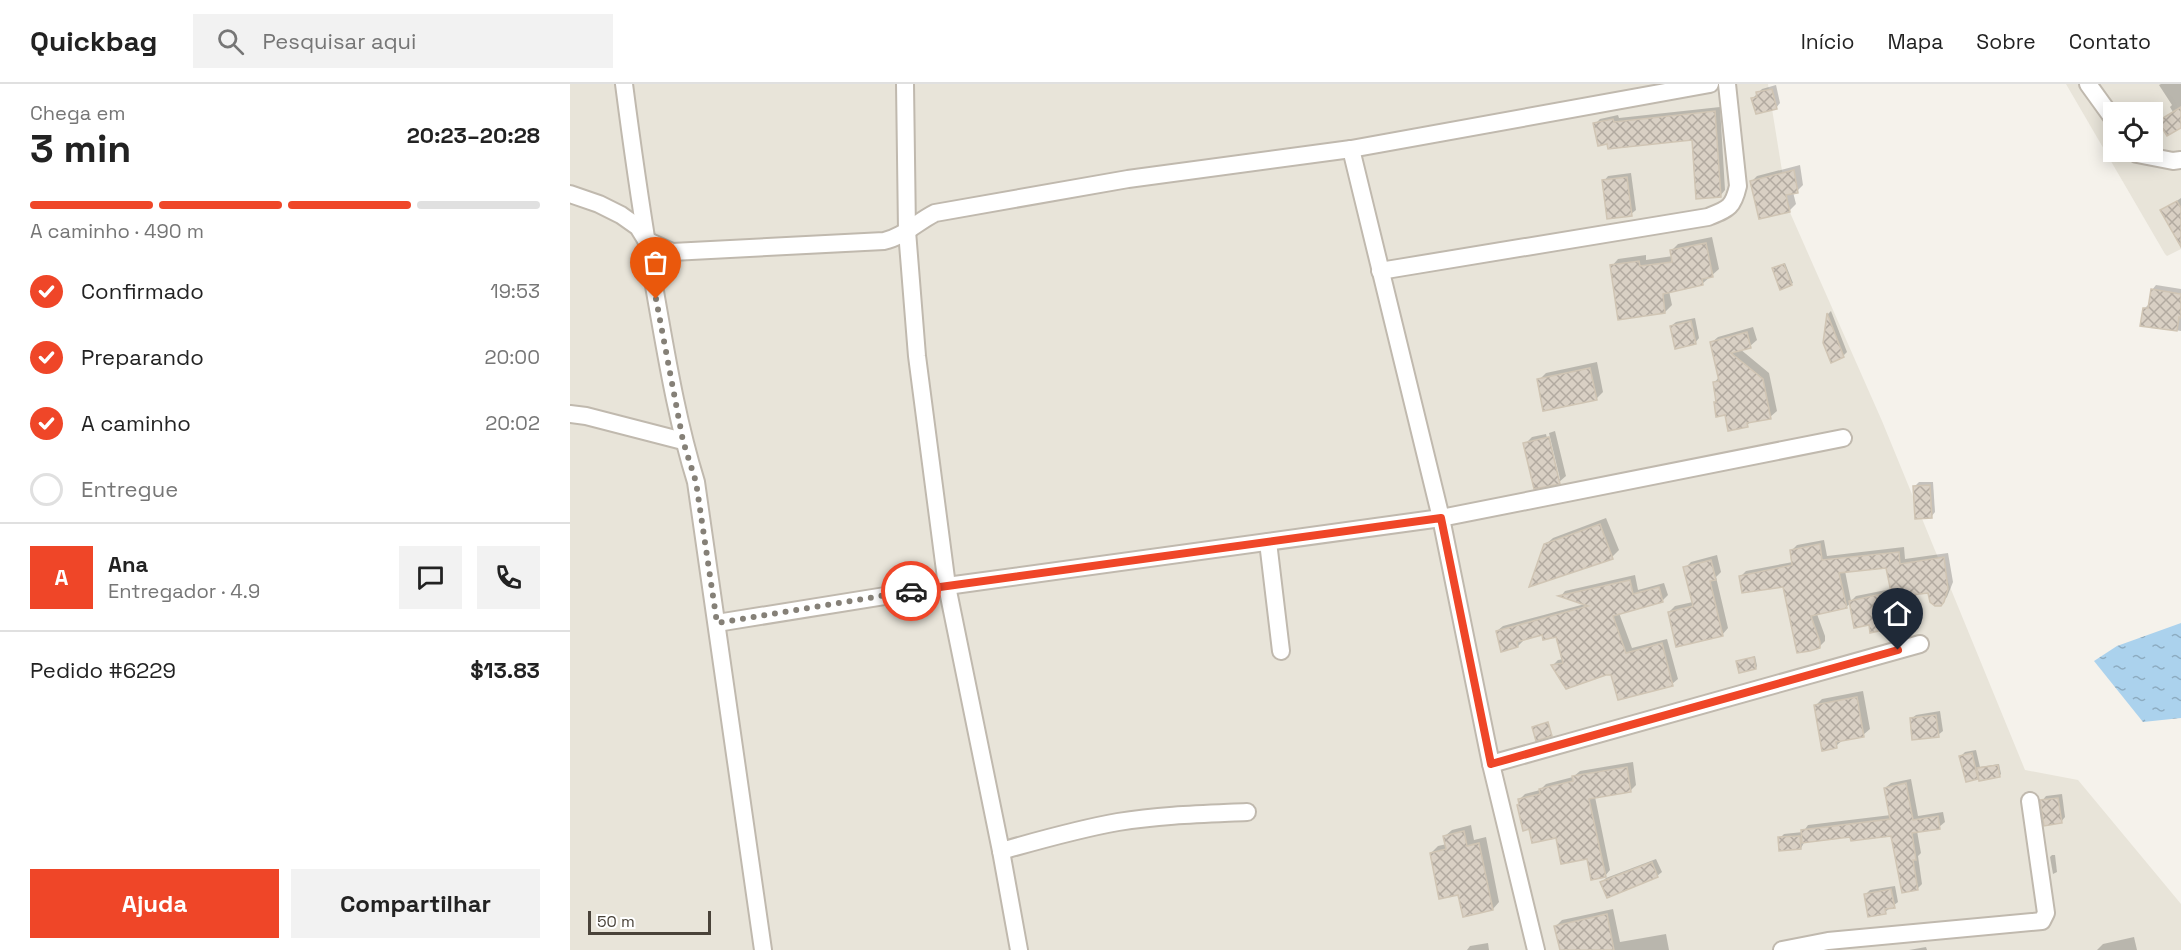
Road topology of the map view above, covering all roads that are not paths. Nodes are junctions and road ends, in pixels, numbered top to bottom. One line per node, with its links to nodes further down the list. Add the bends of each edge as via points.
1 (624, 84): 12 (street)
2 (905, 84): 11 (street)
3 (1710, 84): 7 (street)
4 (1727, 84): 13 (street, via 1738,186 1735,201 1724,211 1708,217)
5 (2088, 84): 6 (street)
6 (2103, 105)
7 (1351, 149): 11 (street, via 1128,179 935,213); 13 (street)
8 (2163, 159): 9 (street)
9 (2181, 160)
10 (570, 194): 12 (street, via 621,215 638,227)
11 (907, 231): 12 (street, via 884,241 672,252); 19 (street, via 917,356)
12 (646, 240): 16 (street)
13 (1380, 271): 17 (street)
14 (570, 414): 16 (street)
15 (1843, 438): 17 (street)
16 (683, 441): 20 (street, via 696,482)
17 (1441, 518): 18 (street); 23 (street)
18 (1268, 542): 19 (street); 22 (street)
19 (947, 586): 20 (street); 26 (street)
20 (717, 623): 27 (street)
21 (1920, 644): 23 (street)
22 (1281, 651)
23 (1491, 764): 29 (street)
24 (2030, 801): 30 (street, via 2046,913 2042,921 1828,941)
25 (1247, 812): 26 (street, via 1117,822)
26 (1001, 851): 28 (street)
27 (763, 950)
28 (1019, 950)
29 (1536, 950)
30 (1782, 950)

